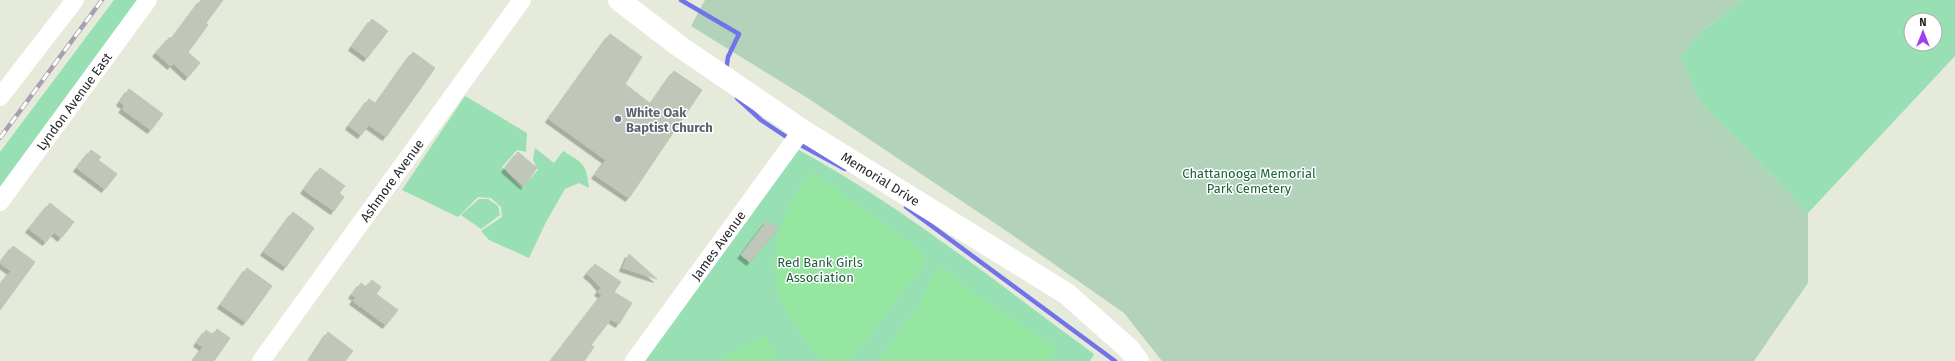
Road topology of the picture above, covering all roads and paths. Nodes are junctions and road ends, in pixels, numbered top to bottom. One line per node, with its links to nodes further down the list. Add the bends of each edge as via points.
1 (74, 0): 5 (street)
2 (148, 0): 7 (street, Lyndon Avenue East)
3 (522, 0): 8 (street, Ashmore Avenue)
4 (619, 0): 6 (street, Memorial Drive, via 679,46)
5 (0, 97)
6 (802, 130): 9 (street, James Avenue); 10 (street, Memorial Drive, via 1067,294 1129,349)
7 (0, 202)
8 (262, 361)
9 (634, 361)
10 (1138, 361)

